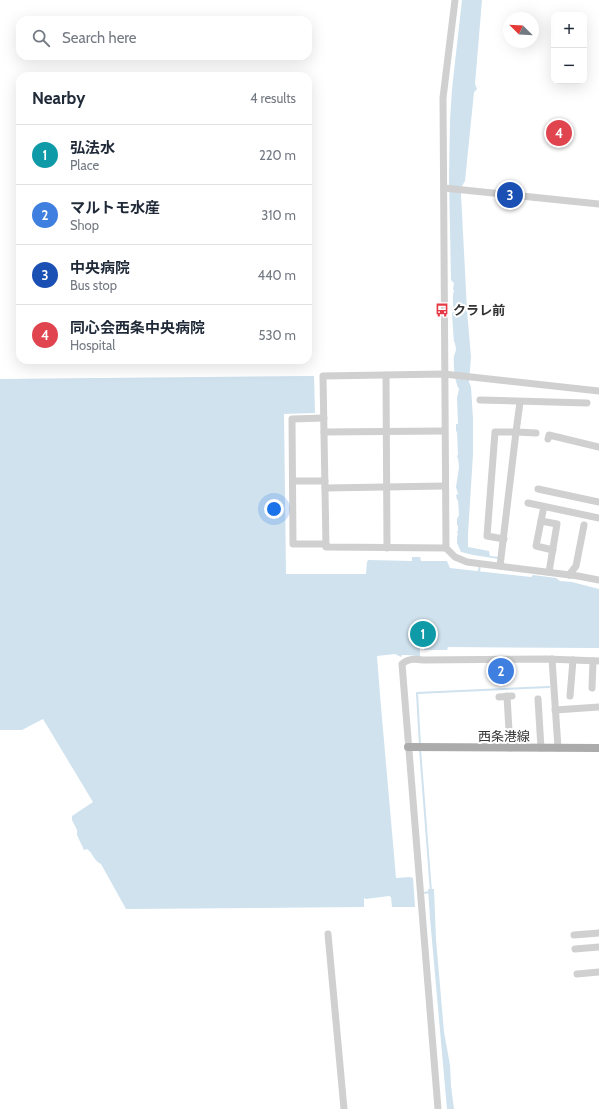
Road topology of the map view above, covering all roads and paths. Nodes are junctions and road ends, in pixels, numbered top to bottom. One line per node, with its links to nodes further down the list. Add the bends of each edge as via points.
1 (455, 0): 2 (street, via 443,98)
2 (446, 188): 3 (street); 5 (street)
3 (599, 204)
4 (386, 375): 5 (street); 12 (street, via 323,376); 15 (street)
5 (447, 375): 6 (street); 13 (street)
6 (580, 389): 7 (street); 10 (street)
7 (599, 392)
8 (480, 400): 9 (street)
9 (520, 402): 10 (street); 16 (street)
10 (578, 403): 11 (street)
11 (587, 403)
12 (324, 418): 14 (street); 20 (street, via 292,419)
13 (444, 431): 15 (street); 22 (street)
14 (324, 432): 15 (street); 21 (street)
15 (386, 432): 23 (street)
16 (516, 432): 17 (street); 31 (street); 31 (street, via 495,432 487,536)
17 (536, 433)
18 (548, 439): 19 (street, via 549,435)
19 (599, 447)
20 (293, 481): 21 (street); 32 (street, via 293,544)
21 (325, 484): 23 (street); 32 (street)
22 (445, 486): 23 (street); 34 (street)
23 (387, 487): 33 (street)
24 (538, 489): 25 (street)
25 (599, 502)
26 (528, 503): 28 (street)
27 (543, 511): 29 (street)
28 (599, 518)
29 (541, 521): 35 (street, via 557,524); 35 (street, via 536,546)
30 (584, 525): 38 (street, via 576,566)
31 (504, 539): 36 (street)
32 (326, 544): 33 (street, via 326,547)
33 (387, 548): 34 (street)
34 (446, 548): 36 (street, via 460,560)
35 (553, 550): 37 (street)
36 (500, 566): 37 (street)
37 (550, 572): 38 (street)
38 (569, 575): 39 (street)
39 (599, 580)
40 (552, 660): 41 (street); 48 (street); 49 (street, via 405,661 402,666)
41 (573, 660): 42 (street); 45 (street)
42 (596, 661): 43 (street)
43 (592, 688)
44 (506, 696): 50 (street)
45 (570, 696)
46 (538, 699): 51 (street)
47 (599, 706): 48 (street)
48 (555, 710): 52 (street)
49 (408, 747): 50 (main road, 西条港線); 62 (street)
50 (510, 748): 51 (main road, 西条港線)
51 (541, 748): 52 (main road, 西条港線)
52 (558, 748): 53 (main road, 西条港線)
53 (599, 748)
54 (599, 932): 56 (street)
55 (328, 934): 61 (street)
56 (574, 935)
57 (599, 947): 58 (street)
58 (575, 949)
59 (599, 972): 60 (street)
60 (577, 974)
61 (344, 1109)
62 (438, 1109)

